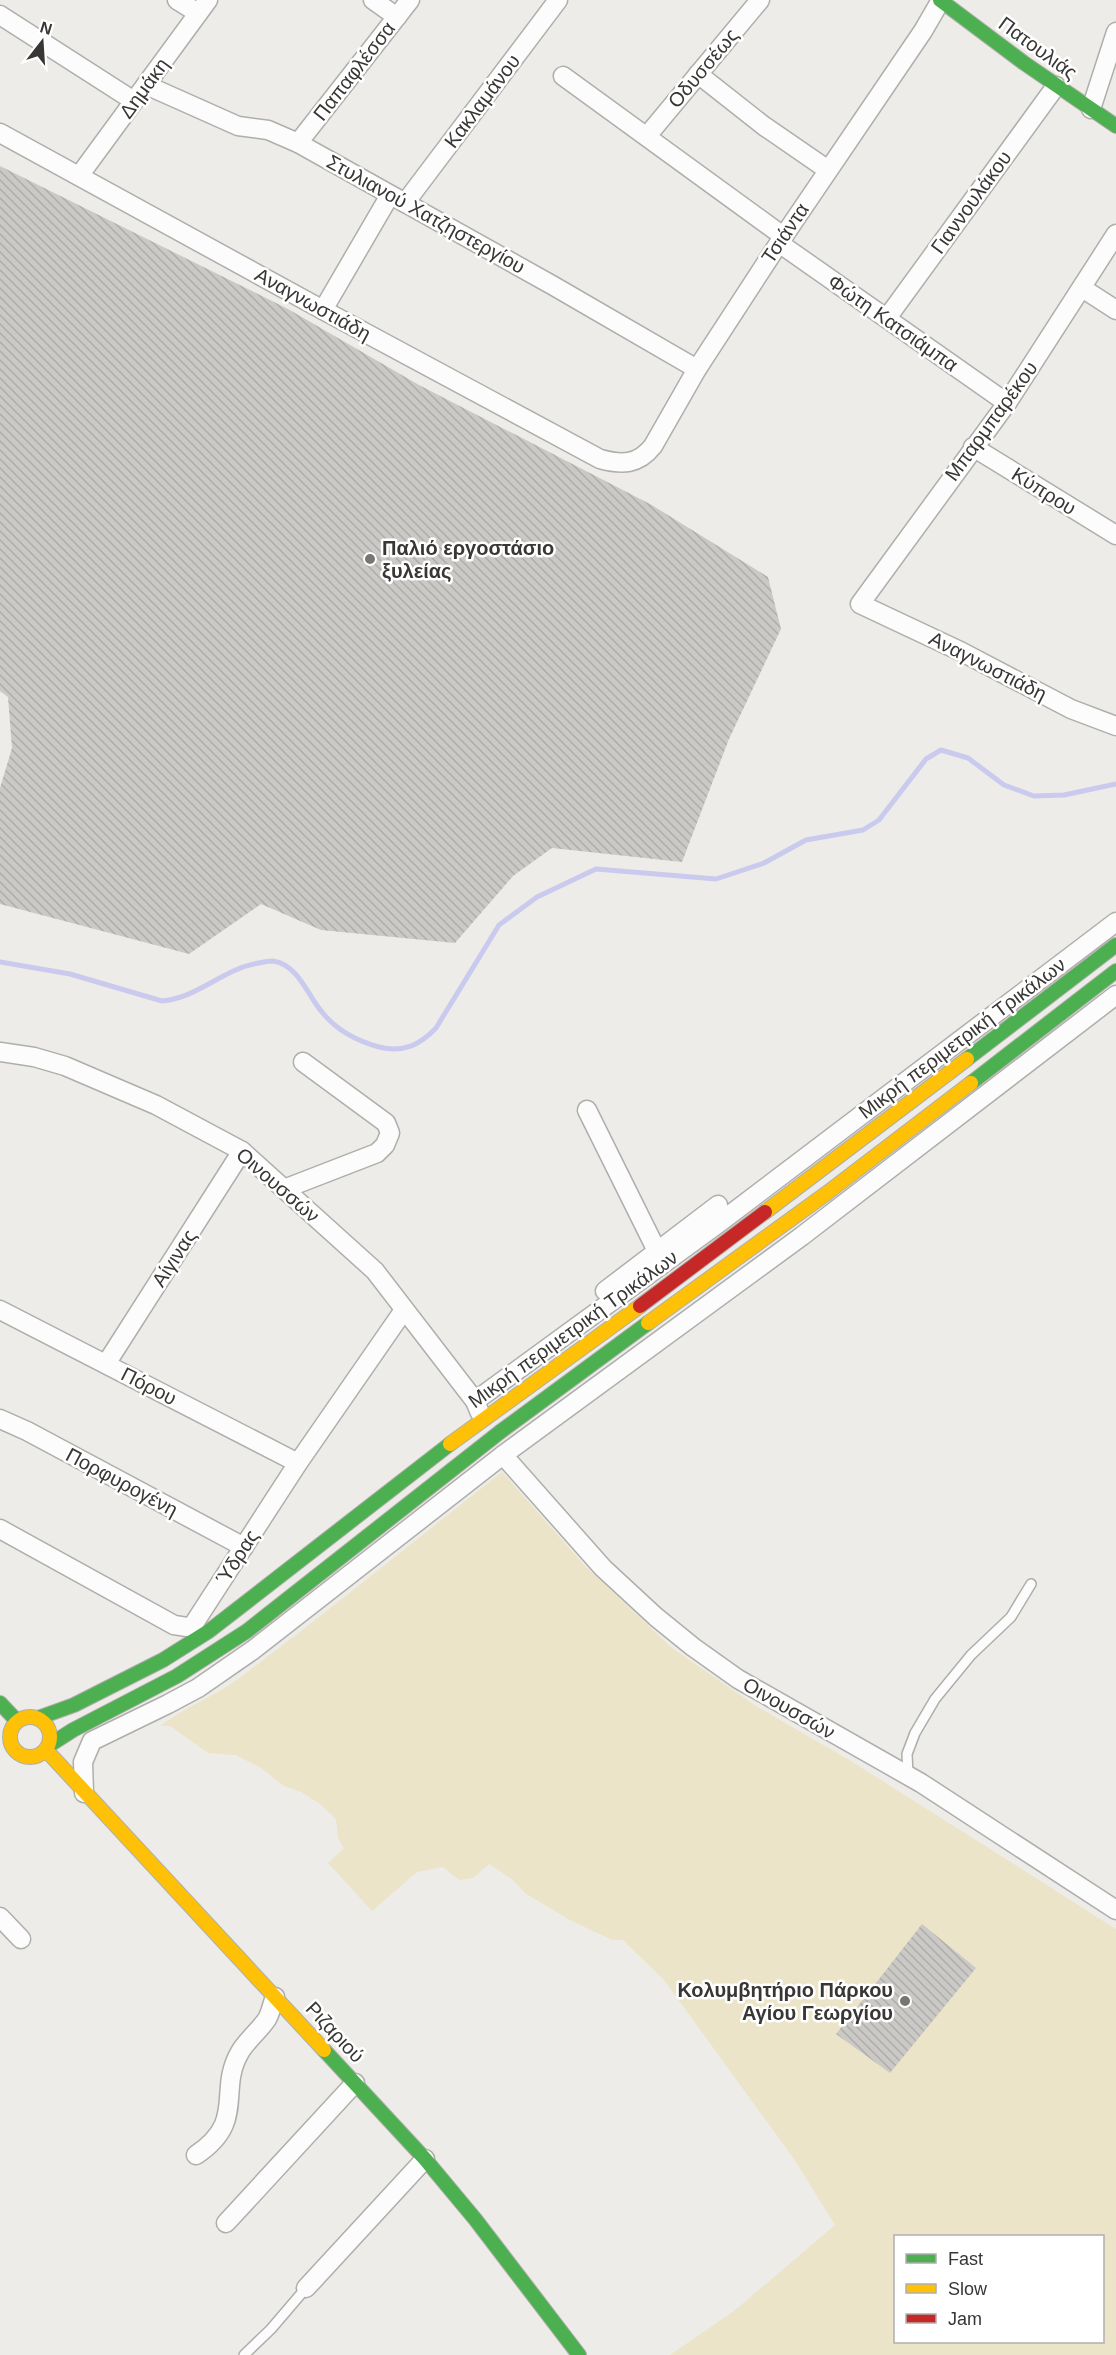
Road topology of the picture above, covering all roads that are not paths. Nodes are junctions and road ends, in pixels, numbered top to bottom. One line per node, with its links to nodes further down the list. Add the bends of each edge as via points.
1 (177, 0): 7 (street)
2 (373, 0): 9 (street)
3 (410, 0): 9 (street, Παπαφλέσσα)
4 (558, 0): 23 (street, Κακλαμάνου)
5 (760, 0): 11 (street, Οδυσσέως)
6 (940, 0): 14 (main road, Πατουλιάς); 21 (street, Τσιάντα)
7 (203, 7): 13 (street, Δημάκη)
8 (0, 15): 15 (street)
9 (397, 16): 20 (street, Παπαφλέσσα)
10 (1116, 32): 16 (street)
11 (698, 74): 19 (street, Οδυσσέως); 21 (street)
12 (563, 76): 19 (street, Φώτη Κατσιάμπα)
13 (146, 85): 15 (street, Δημάκη); 20 (street, Στυλιανού Χατζηστεργίου, via 238,126 267,130)
14 (1056, 86): 16 (main road, Πατουλιάς); 29 (street, Γιαννουλάκου)
15 (134, 101): 22 (street, Δημάκη)
16 (1091, 109): 17 (main road, Πατουλιάς)
17 (1116, 126)
18 (0, 133): 22 (street, Αναγνωστιάδη)
19 (647, 136): 25 (street, Φώτη Κατσιάμπα)
20 (298, 143): 23 (street, Στυλιανού Χατζηστεργίου)
21 (828, 170): 25 (street, Τσιάντα)
22 (80, 176): 27 (street, Αναγνωστιάδη)
23 (398, 199): 27 (street, Κακλαμάνου); 30 (street, Στυλιανού Χατζηστεργίου)
24 (1116, 234): 26 (street, Μπαρμπαρέκου)
25 (781, 239): 29 (street, Φώτη Κατσιάμπα); 30 (street, Τσιάντα)
26 (1082, 288): 28 (street); 31 (street, Μπαρμπαρέκου)
27 (323, 310): 33 (street, Αναγνωστιάδη, via 600,459)
28 (1116, 310)
29 (887, 318): 31 (street, Φώτη Κατσιάμπα)
30 (697, 369): 33 (street, Τσιάντα, via 653,446)
31 (1007, 403): 32 (street, Μπαρμπαρέκου)
32 (973, 447): 34 (street, Κύπρου); 35 (street, Μπαρμπαρέκου)
33 (630, 463)
34 (1116, 535)
35 (860, 604): 36 (street, Αναγνωστιάδη, via 1071,709)
36 (1116, 726)
37 (1116, 922): 51 (street, via 719,1223)
38 (1116, 945): 53 (main road, Μικρή περιμετρική Τρικάλων, via 684,1274)
39 (1116, 971): 63 (main road, Μικρή περιμετρική Τρικάλων, via 818,1200 500,1432 247,1631 177,1676 73,1730)
40 (1116, 995): 54 (street, via 802,1236)
41 (0, 1052): 44 (street, Οινουσσών, via 65,1066 156,1105)
42 (303, 1062): 45 (street, via 386,1123 390,1133 386,1145 377,1153)
43 (587, 1110): 47 (street)
44 (242, 1151): 45 (street, Οινουσσών); 50 (street, Αίγινας)
45 (284, 1189): 49 (street, Οινουσσών, via 375,1271)
46 (718, 1205): 47 (street)
47 (657, 1251): 51 (street)
48 (0, 1310): 50 (street, Πόρου)
49 (404, 1310): 51 (street, Οινουσσών); 55 (street, Ύδρας)
50 (106, 1364): 55 (street, Πόρου)
51 (473, 1398): 53 (street, Οινουσσών)
52 (0, 1419): 57 (street, Πορφυρογένη)
53 (482, 1419): 60 (main road, Μικρή περιμετρική Τρικάλων, via 199,1639 74,1705)
54 (503, 1455): 66 (street, Οινουσσών, via 623,1587 693,1647 738,1679); 67 (street, via 237,1662 161,1708 92,1741 83,1762)
55 (298, 1463): 57 (street, Ύδρας)
56 (0, 1529): 57 (street, Ύδρας, via 174,1625 187,1627 193,1625)
57 (244, 1547)
58 (1031, 1584): 66 (lane, via 1011,1617 971,1655 935,1700 907,1754)
59 (0, 1703): 61 (main road)
60 (38, 1718): 61 (main road, Μικρή περιμετρική Τρικάλων, via 26,1717); 63 (main road, via 49,1730)
61 (16, 1722): 62 (main road); 64 (main road, via 10,1734 11,1744)
62 (0, 1735)
63 (47, 1748): 64 (main road, Μικρή περιμετρική Τρικάλων, via 36,1756); 67 (main road, Ριζαριού)
64 (24, 1756): 65 (main road, Μικρή περιμετρική Τρικάλων)
65 (3, 1760)
66 (908, 1775): 68 (street, Οινουσσών)
67 (84, 1793): 71 (main road, Ριζαριού)
68 (1116, 1910)
69 (0, 1917): 70 (street)
70 (21, 1939)
71 (275, 1996): 72 (main road, Ριζαριού); 73 (street, via 267,2018 240,2053 233,2072 226,2124 208,2147)
72 (355, 2083): 74 (main road, Ριζαριού); 75 (street)
73 (196, 2155)
74 (425, 2159): 76 (street); 77 (main road, Ριζαριού)
75 (226, 2223)
76 (306, 2288): 78 (lane)
77 (577, 2354)
78 (244, 2355)

